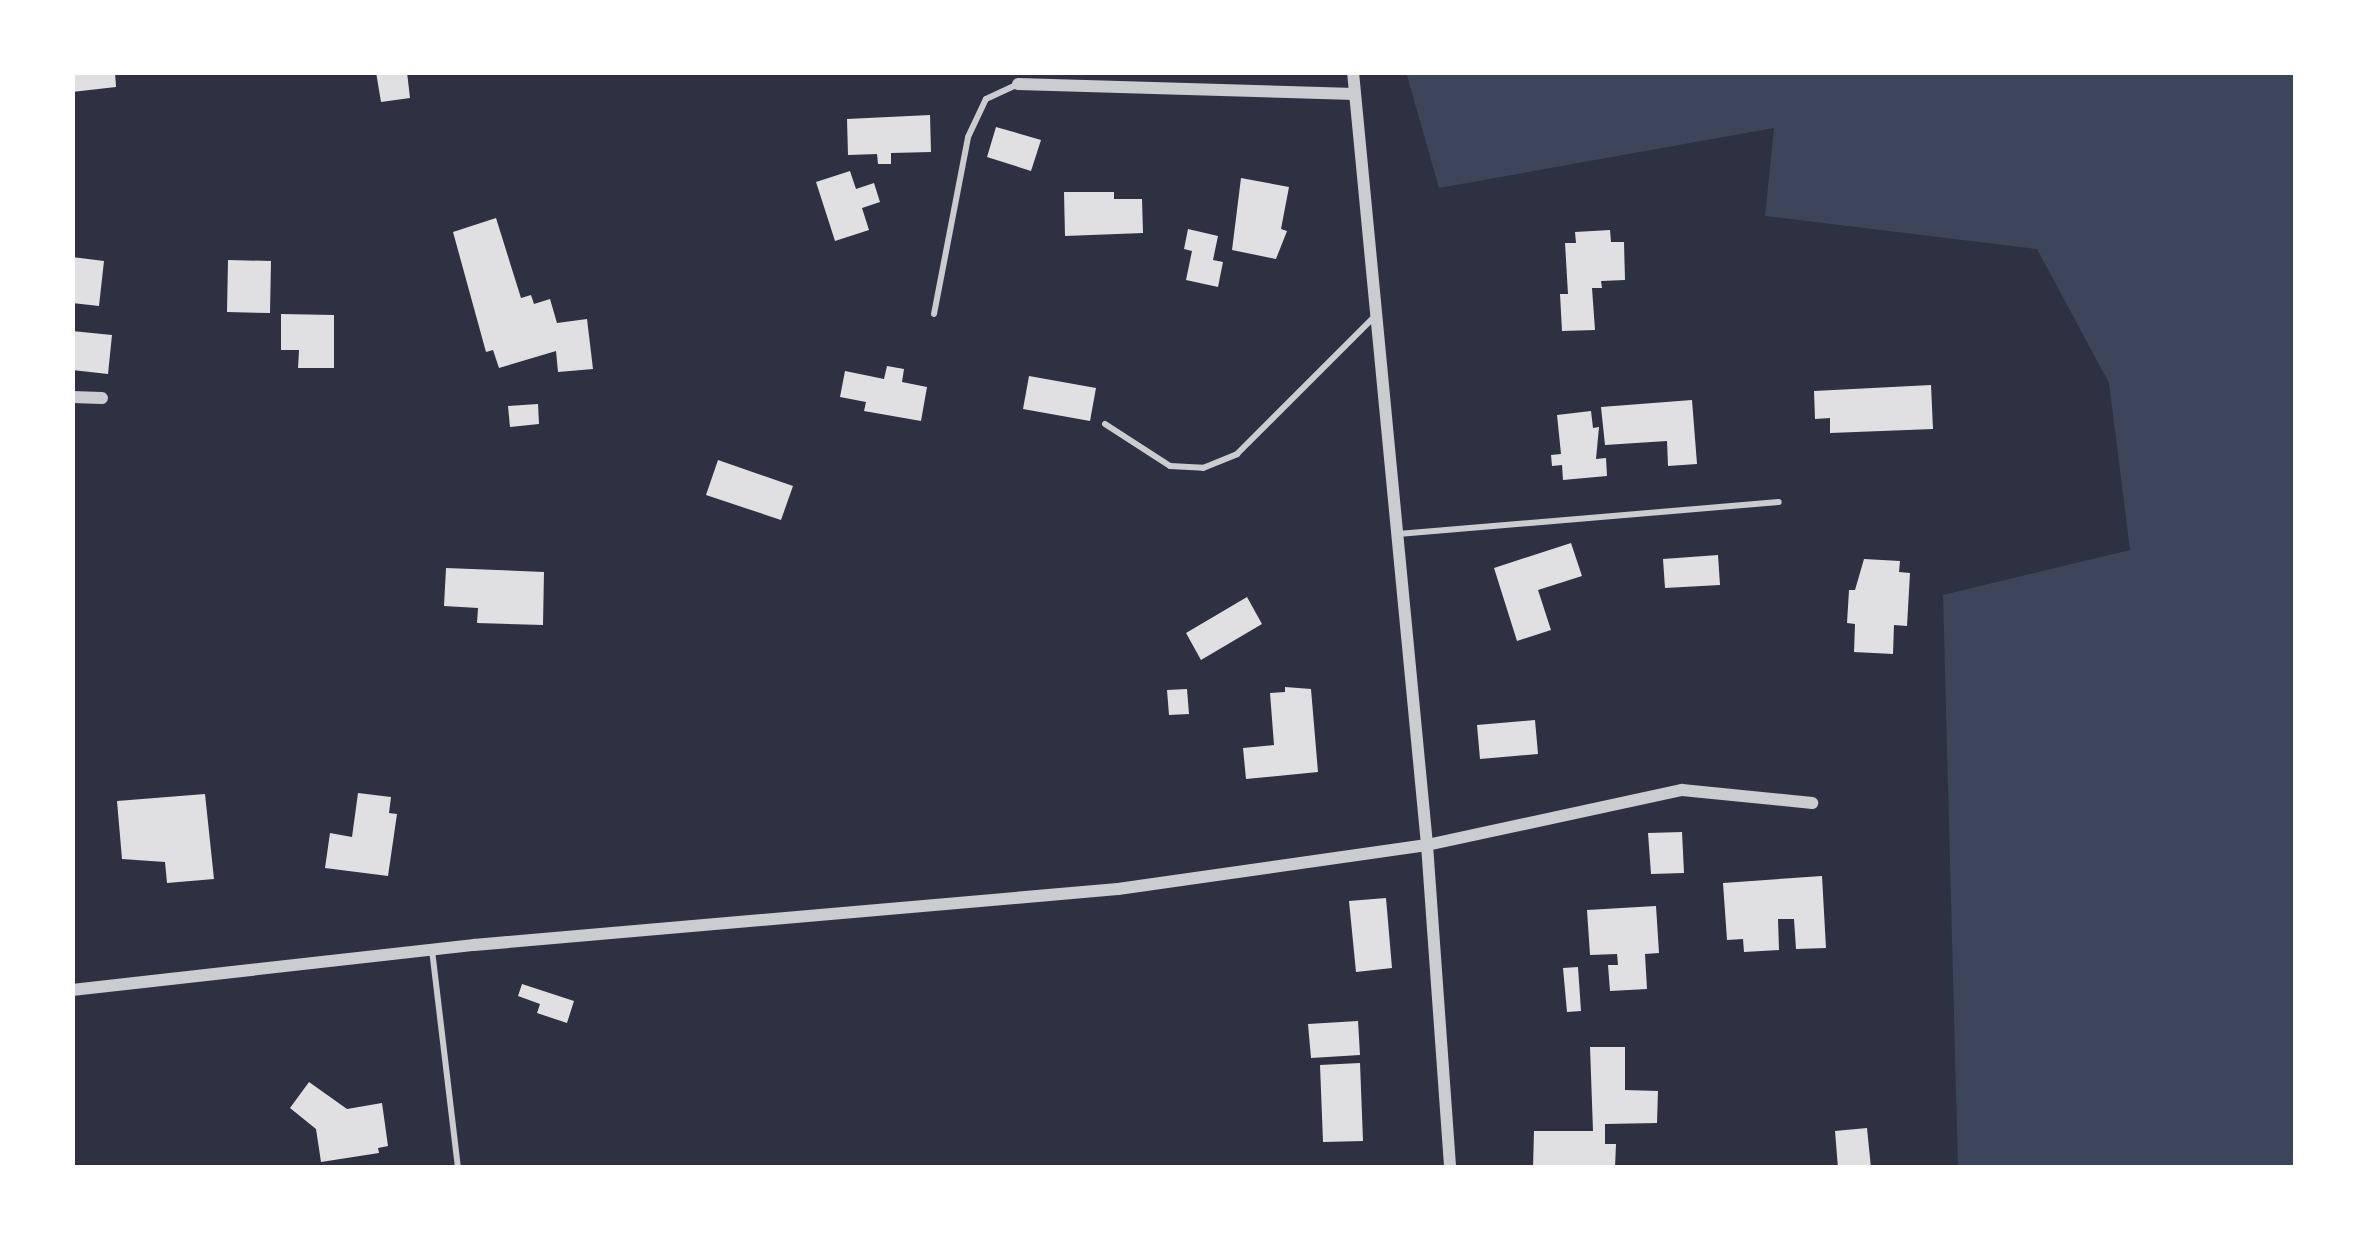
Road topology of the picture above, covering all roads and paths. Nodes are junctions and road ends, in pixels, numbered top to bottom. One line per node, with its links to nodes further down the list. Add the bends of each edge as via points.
1 (1353, 72): 3 (street)
2 (1018, 84): 3 (street); 4 (lane, via 986,99 968,136)
3 (1355, 94): 5 (street)
4 (934, 314)
5 (1376, 315): 8 (lane, via 1237,454 1203,469 1170,466); 10 (street)
6 (72, 397): 7 (street)
7 (102, 398)
8 (1105, 424)
9 (1779, 502): 10 (lane)
10 (1398, 534): 12 (street)
11 (1812, 803): 12 (street, via 1682,790)
12 (1427, 844): 13 (street, via 1118,889); 16 (street)
13 (432, 950): 14 (street); 15 (lane)
14 (72, 991)
15 (458, 1168)
16 (1450, 1168)

